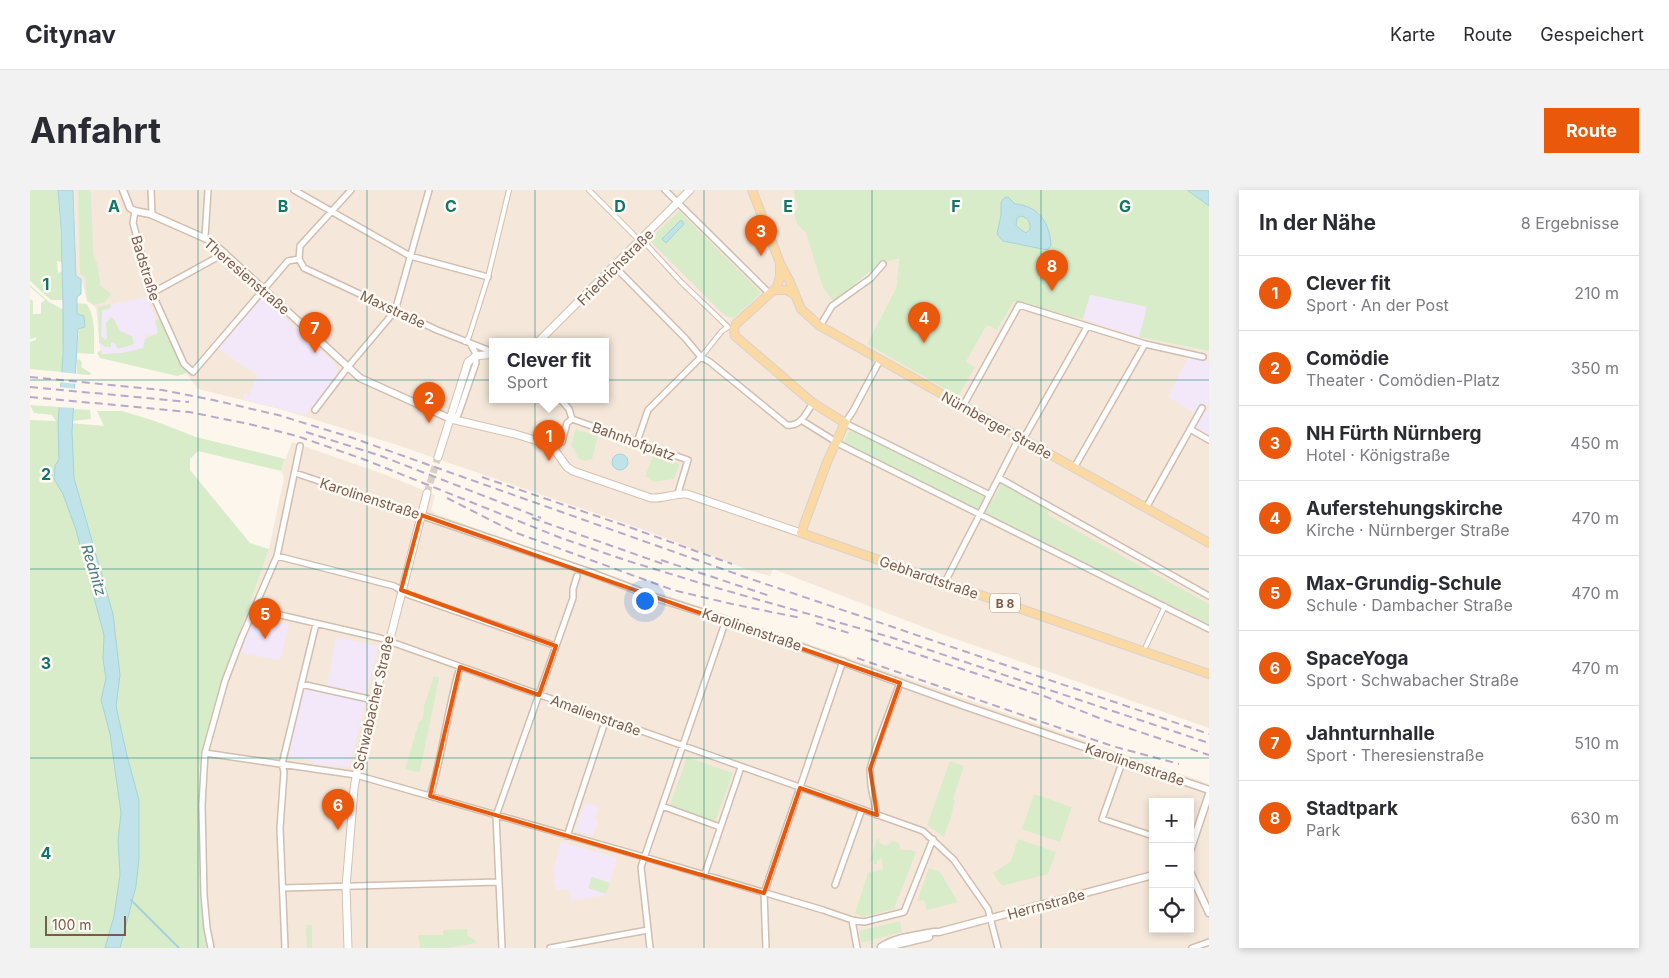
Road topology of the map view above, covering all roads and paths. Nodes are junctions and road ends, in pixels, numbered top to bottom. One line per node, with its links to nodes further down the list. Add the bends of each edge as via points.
1 (123, 190): 13 (street, Badstraße, via 130,208)
2 (151, 190): 15 (street)
3 (208, 190): 16 (street)
4 (294, 190): 14 (street)
5 (351, 190): 14 (street)
6 (428, 190): 19 (street)
7 (509, 190): 24 (street)
8 (589, 190): 17 (street)
9 (665, 190): 12 (street)
10 (690, 190): 12 (main road, Friedrichstraße)
11 (752, 190): 21 (main road, Nürnberger Straße)
12 (678, 203): 17 (main road, Friedrichstraße); 26 (street)
13 (135, 211): 15 (street, Theresienstraße); 27 (street, Badstraße, via 133,223)
14 (331, 212): 19 (street); 20 (street, via 300,246)
15 (152, 215): 16 (street, Theresienstraße)
16 (204, 238): 18 (street, Theresienstraße)
17 (640, 241): 23 (main road, Friedrichstraße); 32 (street)
18 (225, 253): 25 (street, Theresienstraße); 27 (street)
19 (410, 256): 24 (street); 29 (street)
20 (299, 259): 25 (street, via 288,261); 29 (street, Maxstraße, via 304,268)
21 (780, 263): 26 (main road, via 780,278); 28 (main road, Nürnberger Straße)
22 (883, 264): 30 (street, via 870,278 832,306)
23 (614, 266): 33 (main road, Friedrichstraße); 40 (street)
24 (488, 277): 34 (street)
25 (264, 289): 27 (street, Badstraße, via 192,372 184,364); 43 (street, Theresienstraße)
26 (772, 292): 28 (main road, via 786,290); 32 (main road)
27 (152, 293)
28 (795, 295): 30 (main road, Nürnberger Straße, via 801,309)
29 (396, 310): 34 (street, Maxstraße); 43 (street)
30 (820, 326): 41 (main road, Nürnberger Straße)
31 (1087, 327): 35 (street); 46 (street, via 1019,305); 54 (street)
32 (732, 328): 40 (street, via 722,330); 45 (main road, via 738,340)
33 (542, 338)
34 (468, 343): 36 (street, Maxstraße); 38 (street); 42 (street)
35 (1145, 344): 39 (street); 61 (street)
36 (489, 351)
37 (489, 354): 38 (main road, Maxstraße)
38 (476, 356): 42 (main road); 50 (street, via 458,415)
39 (1203, 356)
40 (701, 357): 51 (street, via 787,425); 56 (street, via 648,410)
41 (880, 360): 46 (main road, Nürnberger Straße); 52 (street)
42 (468, 362): 50 (main road)
43 (347, 368): 48 (street); 50 (street, Theresienstraße, via 360,378)
44 (563, 403): 49 (street)
45 (813, 403): 51 (street); 52 (main road)
46 (963, 406): 54 (main road, Nürnberger Straße)
47 (1202, 408): 53 (street)
48 (315, 410)
49 (571, 416): 56 (street, Bahnhofplatz); 58 (street, via 562,442)
50 (451, 419): 58 (main road); 60 (main road)
51 (801, 420): 57 (street)
52 (845, 423): 57 (main road); 66 (street)
53 (1190, 429): 55 (street); 67 (street)
54 (1021, 438): 61 (main road, Nürnberger Straße); 63 (street)
55 (1209, 440)
56 (637, 442): 65 (street, Bahnhofplatz, via 688,460)
57 (836, 442): 68 (street); 70 (main road)
58 (551, 445): 65 (main road, via 573,471 651,498 660,499)
59 (300, 446): 62 (street)
60 (438, 457)
61 (1074, 468): 67 (main road, Nürnberger Straße)
62 (295, 473): 69 (street, Karolinenstraße); 72 (street)
63 (999, 478): 66 (street); 76 (street)
64 (427, 493): 69 (main road, Schwabacher Straße)
65 (678, 493): 70 (main road, Gebhardtstraße)
66 (990, 495): 68 (street)
67 (1146, 508): 71 (main road, Nürnberger Straße)
68 (979, 513): 74 (street); 77 (street)
69 (421, 516): 75 (main road, Schwabacher Straße); 79 (street, Karolinenstraße)
70 (801, 533): 74 (main road, Gebhardtstraße / B 8)
71 (1209, 543)
72 (277, 556): 75 (street); 78 (street)
73 (577, 576): 83 (street)
74 (945, 582): 87 (main road, Gebhardtstraße / B 8)
75 (401, 590): 82 (main road, Schwabacher Straße); 83 (street, via 409,596)
76 (1209, 596)
77 (1164, 606): 81 (street); 84 (street)
78 (254, 609): 80 (street, Amalienstraße); 94 (street, via 225,681)
79 (726, 620): 85 (street, Karolinenstraße); 93 (street)
80 (316, 624): 82 (street, Amalienstraße); 89 (street)
81 (1209, 629)
82 (388, 642): 86 (street, Amalienstraße); 91 (main road, Schwabacher Straße)
83 (556, 646): 90 (street)
84 (1146, 646)
85 (843, 661): 88 (street, Karolinenstraße); 99 (street)
86 (460, 667): 90 (street, Amalienstraße); 102 (street)
87 (1209, 674)
88 (900, 683): 95 (street, Karolinenstraße); 105 (street, via 870,769)
89 (301, 684): 91 (street); 96 (street)
90 (539, 695): 92 (street, Amalienstraße); 106 (street)
91 (373, 700): 98 (main road, Schwabacher Straße)
92 (606, 719): 93 (street, Amalienstraße); 109 (street)
93 (683, 746): 97 (street, Amalienstraße); 103 (street)
94 (205, 753): 96 (street); 128 (street, via 202,805 204,895)
95 (1123, 760): 100 (street, Karolinenstraße); 108 (street, via 1102,819)
96 (282, 764): 98 (street); 119 (street, via 280,828)
97 (741, 767): 99 (street, Amalienstraße); 107 (street)
98 (356, 775): 102 (street); 118 (main road, Schwabacher Straße)
99 (800, 788): 104 (street, Amalienstraße); 120 (street)
100 (1209, 790)
101 (1209, 794): 111 (street)
102 (430, 796): 106 (street)
103 (662, 806): 107 (street); 112 (street)
104 (862, 809): 105 (street, Amalienstraße); 117 (street)
105 (877, 814): 110 (street, Amalienstraße, via 923,831)
106 (496, 816): 109 (street); 116 (street)
107 (720, 827): 113 (street)
108 (1149, 835)
109 (567, 836): 112 (street)
110 (932, 840): 122 (street, Amalienstraße, via 954,860 988,909); 123 (street, via 904,912 864,922)
111 (1193, 843)
112 (644, 857): 113 (street); 124 (street, via 642,867)
113 (704, 876): 120 (street)
114 (1149, 876): 122 (street, Herrnstraße)
115 (1194, 881): 121 (street)
116 (498, 882): 118 (street); 131 (street)
117 (835, 885)
118 (346, 887): 119 (street); 130 (main road, Schwabacher Straße)
119 (283, 888): 129 (street)
120 (764, 893): 123 (street); 134 (street)
121 (1209, 913)
122 (990, 918): 125 (street, Herrnstraße); 137 (street, Amalienstraße)
123 (852, 920): 135 (street)
124 (648, 930): 132 (street); 133 (street)
125 (939, 932): 127 (street, Herrnstraße); 136 (street, Herrnstraße, via 902,939)
126 (1209, 942): 138 (street)
127 (907, 945): 136 (street, Herrnstraße)
128 (211, 948)
129 (284, 948)
130 (348, 948)
131 (502, 948)
132 (550, 948)
133 (650, 948)
134 (766, 948)
135 (857, 948)
136 (879, 948)
137 (998, 948)
138 (1192, 948)

